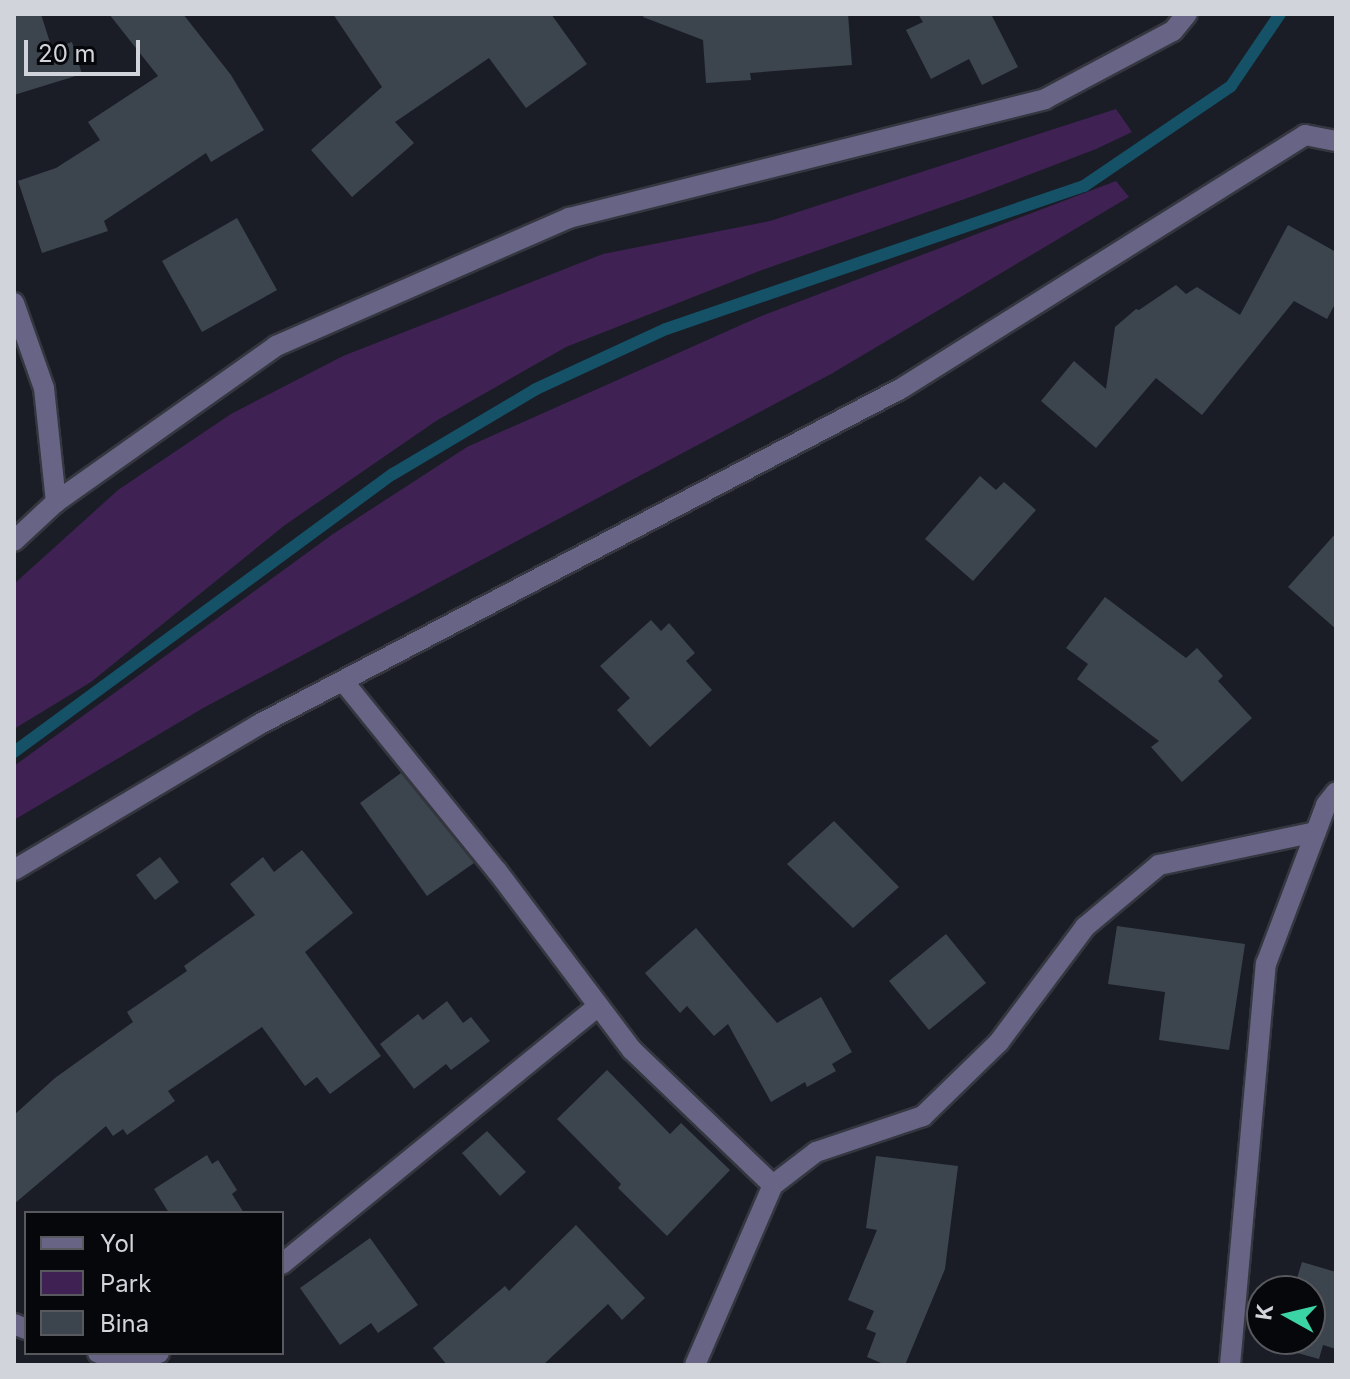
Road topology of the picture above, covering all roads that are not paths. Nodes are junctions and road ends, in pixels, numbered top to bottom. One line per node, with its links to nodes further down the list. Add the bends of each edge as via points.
1 (1187, 14): 4 (street, via 1173,31 1045,99 569,218 276,346)
2 (1336, 141): 6 (street, via 1305,135 902,388)
3 (14, 303): 4 (street, via 44,388)
4 (56, 502): 5 (street)
5 (14, 541)
6 (343, 681): 9 (street, via 258,725); 10 (street)
7 (1336, 792): 8 (street)
8 (1316, 832): 11 (street, via 1159,865 1085,927 999,1042 923,1116 816,1152); 16 (street, via 1266,964)
9 (14, 870)
10 (598, 1006): 11 (street, via 632,1050); 12 (street)
11 (773, 1185): 15 (street)
12 (284, 1262)
13 (109, 1355): 14 (street, via 137,1360)
14 (153, 1355)
15 (695, 1365)
16 (1230, 1365)

